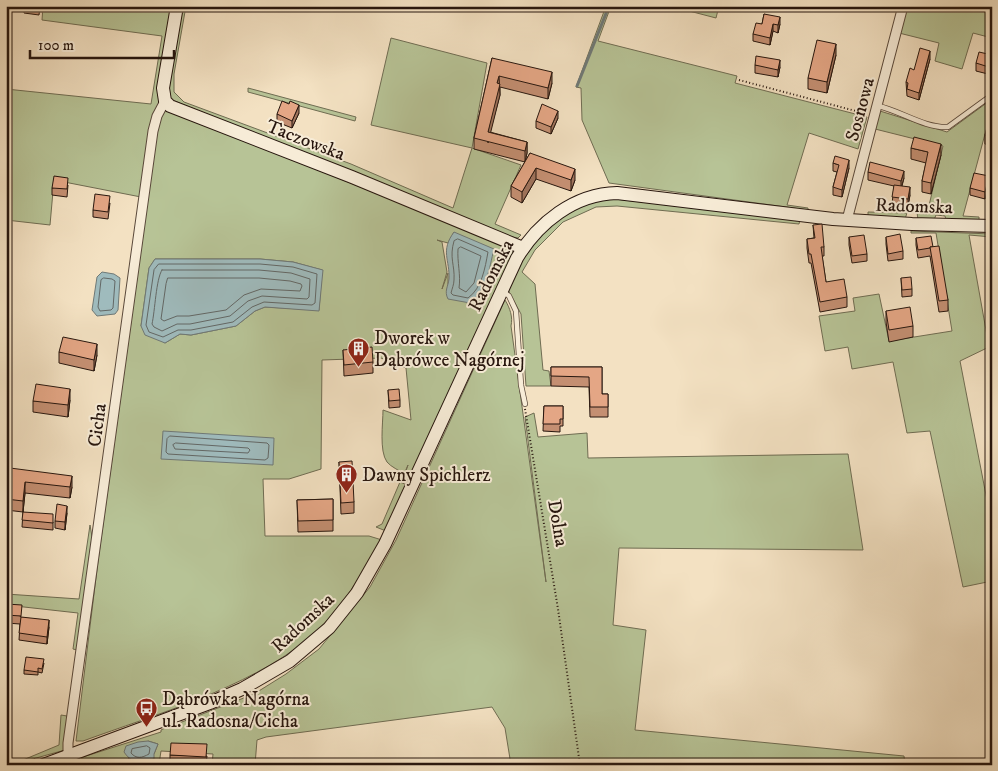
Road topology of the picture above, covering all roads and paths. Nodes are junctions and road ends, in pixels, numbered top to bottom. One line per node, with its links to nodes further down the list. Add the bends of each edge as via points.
1 (177, 6): 5 (street, via 163,79)
2 (903, 6): 6 (street, Sosnowa)
3 (739, 80): 7 (path)
4 (992, 94): 6 (lane, via 948,127 942,128)
5 (165, 101): 10 (street, Taczowska, via 177,109 352,176); 13 (street, Cicha, via 153,131 68,743)
6 (876, 106): 7 (street, Sosnowa)
7 (874, 115): 8 (street, Sosnowa)
8 (847, 220): 9 (street, Radomska); 10 (street, Radomska, via 606,194 581,200 558,213)
9 (992, 226)
10 (523, 248): 11 (street, Radomska)
11 (501, 290): 12 (lane, via 509,296 516,311); 13 (street, Radomska, via 385,544 357,593 329,628 290,661 242,690)
12 (525, 404): 15 (path, Dolna)
13 (70, 760): 14 (street, Radomska)
14 (43, 765)
15 (580, 765)

